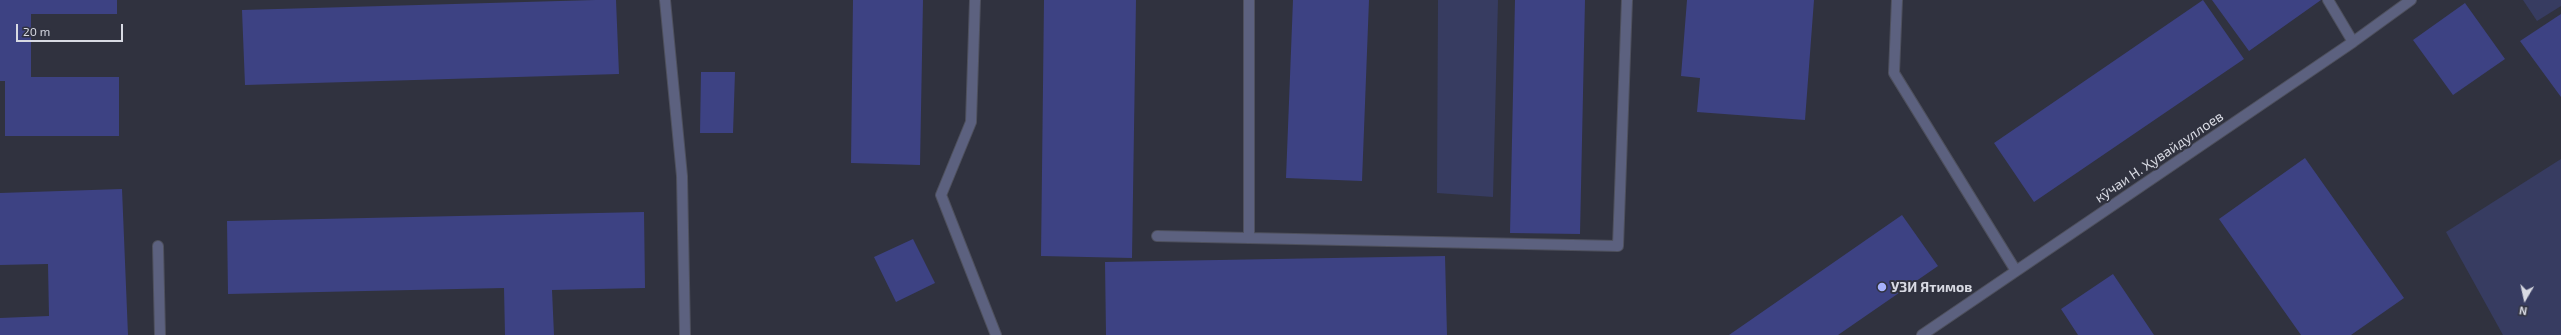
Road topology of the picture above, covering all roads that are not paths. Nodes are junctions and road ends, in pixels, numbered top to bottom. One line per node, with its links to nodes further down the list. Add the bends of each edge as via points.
1 (665, 0): 14 (street, via 682,176)
2 (975, 0): 15 (street, via 971,122 941,195)
3 (1249, 0): 10 (street)
4 (1627, 0): 10 (street, via 1618,246)
5 (1897, 0): 12 (street, via 1894,73)
6 (2328, 0): 8 (street)
7 (2411, 0): 8 (street, кӯчаи Н. Ҳувайдуллоев)
8 (2353, 42): 12 (street, кӯчаи Н. Ҳувайдуллоев)
9 (1157, 236): 10 (street)
10 (1249, 238)
11 (158, 246): 13 (street)
12 (2016, 270): 16 (street, кӯчаи Н. Ҳувайдуллоев)
13 (160, 335)
14 (685, 335)
15 (996, 335)
16 (1922, 335)

